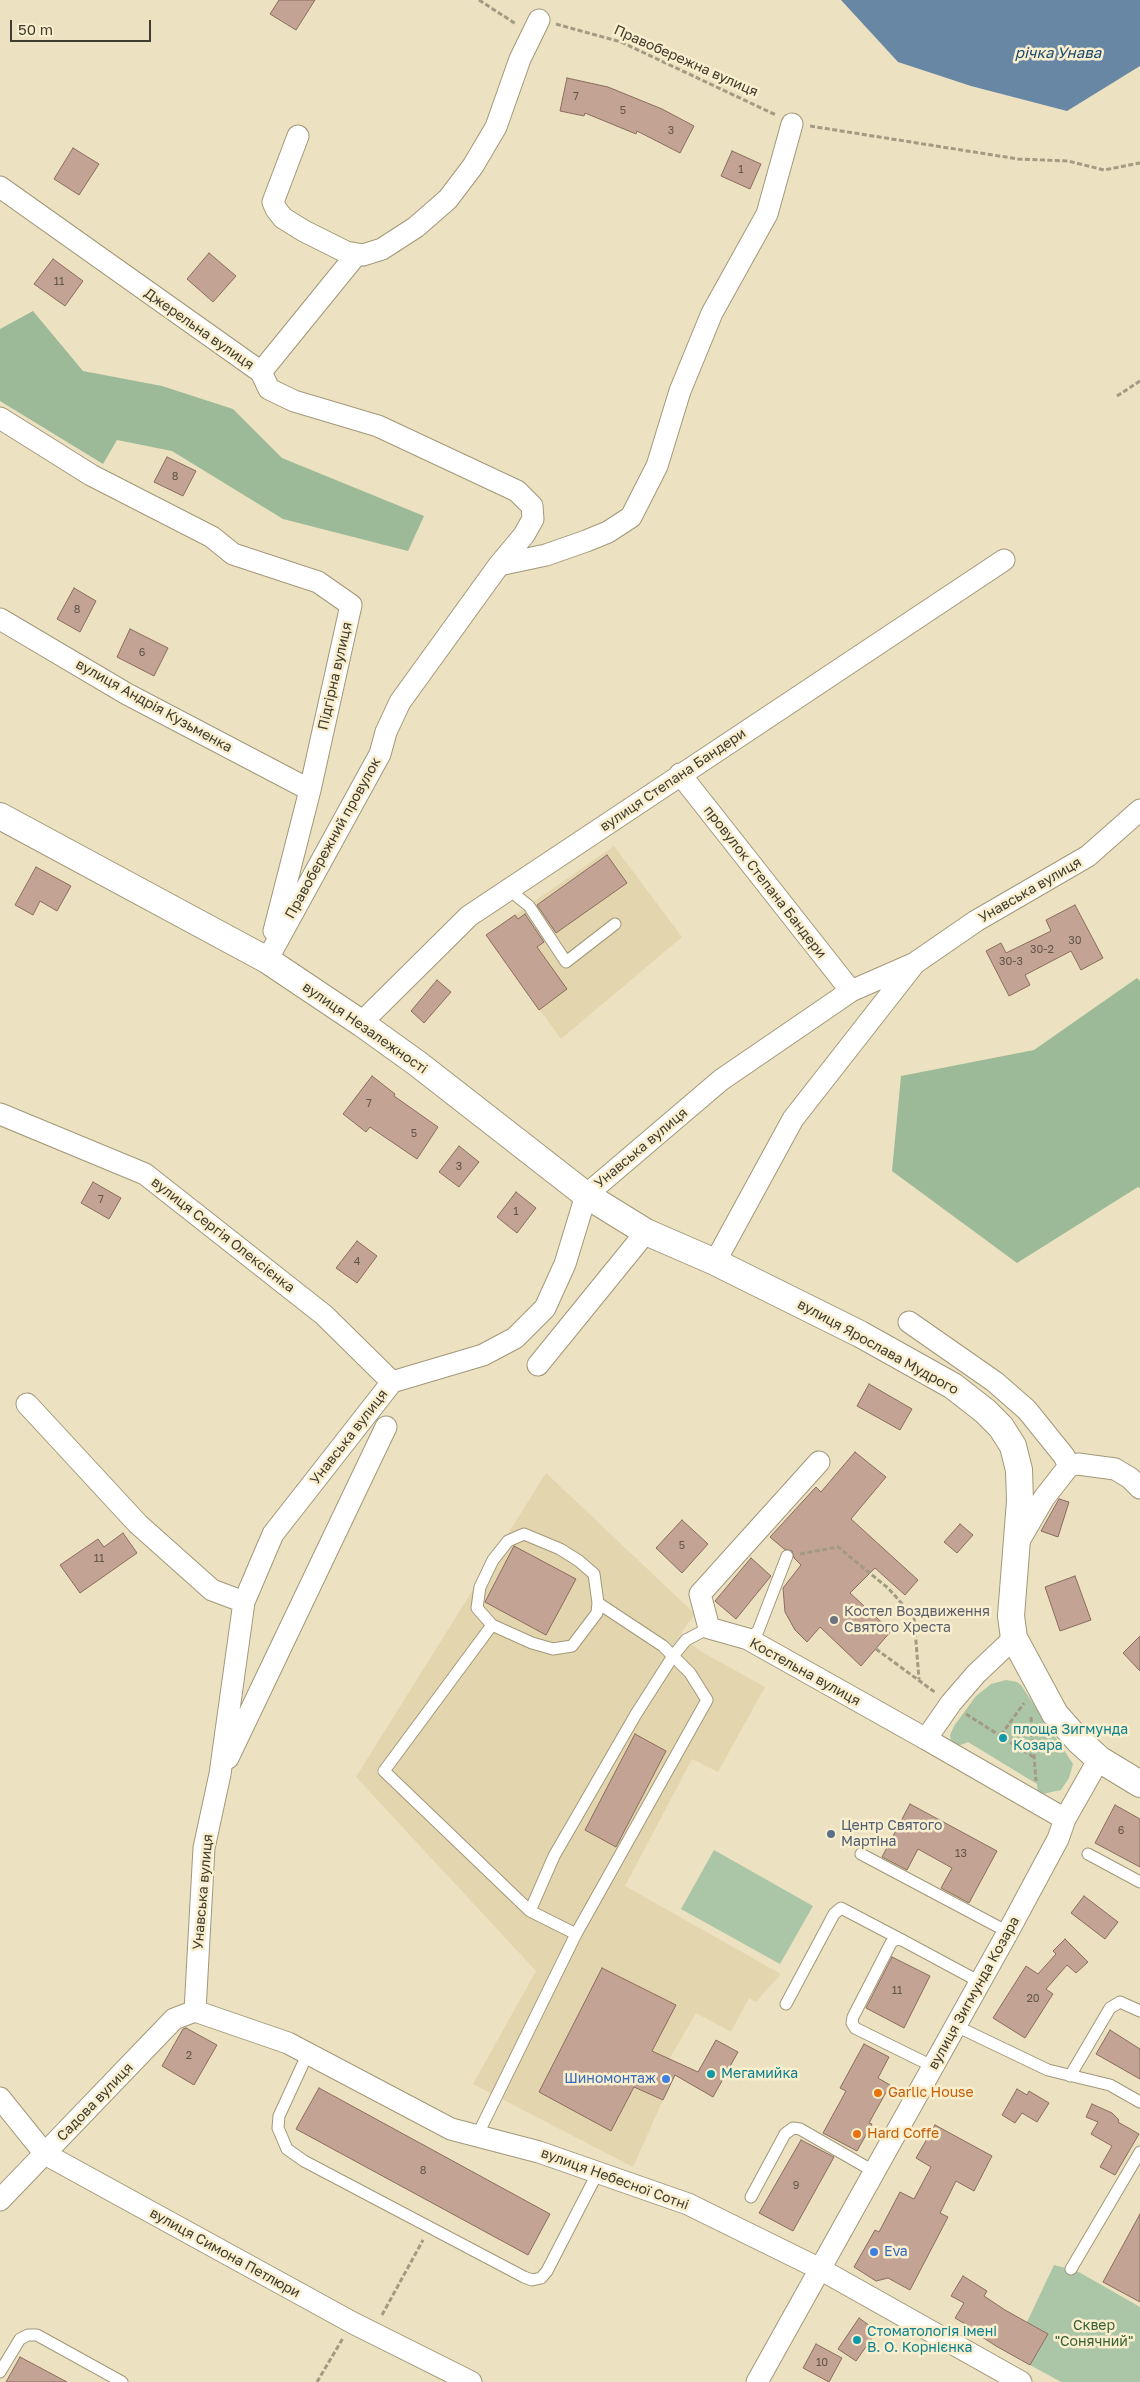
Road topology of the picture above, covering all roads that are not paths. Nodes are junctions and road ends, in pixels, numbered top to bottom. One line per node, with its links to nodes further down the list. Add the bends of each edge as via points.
1 (535, 27): 5 (street, via 496,128 448,199 416,227 382,249)
2 (792, 124): 9 (street, via 767,214 712,313 680,391 657,466 631,517 586,541 546,555)
3 (298, 136): 5 (street, via 273,202 276,209 283,218 304,231)
4 (0, 186): 6 (street, Джерельна вулиця)
5 (356, 255): 6 (street)
6 (261, 372): 9 (street, Джерельна вулиця, via 269,389 282,396 378,426 504,483 521,494 532,506 533,519)
7 (0, 418): 12 (street, Підгірна вулиця, via 91,475 212,537 233,554 318,582 351,605)
8 (1004, 560): 11 (street, вулиця Степана Бандери)
9 (499, 565): 17 (street, Правобережний провулок, via 400,702 380,754)
10 (0, 620): 12 (street, вулиця Андрія Кузьменка, via 127,694)
11 (680, 774): 15 (street, вулиця Степана Бандери); 19 (street, провулок Степана Бандери)
12 (310, 790): 17 (street, Підгірна вулиця)
13 (1140, 810): 18 (street, Унавська вулиця, via 1088,856 976,921)
14 (0, 816): 17 (street, вулиця Незалежності)
15 (508, 889): 16 (lane, via 529,906 566,962); 20 (street, вулиця Степана Бандери, via 468,916)
16 (615, 924)
17 (266, 960): 20 (street, вулиця Незалежності)
18 (915, 963): 19 (street, Унавська вулиця); 24 (street, Унавська вулиця, via 793,1119)
19 (850, 991): 22 (street, Унавська вулиця, via 721,1080)
20 (361, 1023): 22 (street, вулиця Незалежності)
21 (4, 1121): 27 (street, вулиця Сергія Олексієнка, via 146,1174 324,1315)
22 (586, 1195): 23 (street, вулиця Незалежності); 27 (street, Унавська вулиця, via 565,1264 546,1308 515,1338 483,1355)
23 (646, 1232): 24 (street, вулиця Незалежності); 26 (street)
24 (716, 1262): 33 (street, вулиця Ярослава Мудрого, via 891,1351 953,1386 985,1411 1013,1446 1019,1470 1020,1501)
25 (909, 1322): 31 (street, вулиця Ярослава Мудрого, via 996,1382 1027,1410)
26 (538, 1365)
27 (392, 1382): 35 (street, Унавська вулиця, via 273,1534)
28 (27, 1404): 35 (street, via 138,1524 212,1590)
29 (386, 1426): 44 (street, Унавська вулиця)
30 (819, 1462): 38 (street, via 700,1594)
31 (1069, 1466): 32 (street, via 1078,1464 1115,1469); 33 (street, вулиця Ярослава Мудрого, via 1044,1498)
32 (1140, 1488)
33 (1015, 1548): 39 (street, вулиця Ярослава Мудрого, via 1011,1616)
34 (787, 1556): 40 (lane, via 758,1630)
35 (244, 1602): 44 (street, Унавська вулиця)
36 (598, 1603): 37 (lane, via 597,1613 572,1646 552,1649); 37 (lane, via 594,1574 560,1549 524,1534 508,1541 493,1560 480,1587 477,1608); 41 (lane)
37 (492, 1625): 50 (lane, via 384,1771)
38 (709, 1628): 40 (street, Костельна вулиця); 41 (lane, via 686,1640)
39 (1014, 1638): 42 (street, via 957,1696); 43 (street, вулиця Ярослава Мудрого, via 1055,1714)
40 (748, 1639): 42 (street, Костельна вулиця)
41 (673, 1656): 50 (lane, via 554,1856); 52 (lane, via 690,1673 707,1700)
42 (926, 1739): 46 (street)
43 (1099, 1759): 45 (street, вулиця Ярослава Мудрого); 46 (street, вулиця Зигмунда Козара)
44 (220, 1774): 56 (street, Унавська вулиця, via 204,1848)
45 (1140, 1784)
46 (1065, 1819): 51 (street, вулиця Зигмунда Козара, via 1058,1839)
47 (861, 1854): 51 (lane)
48 (1088, 1854): 49 (lane)
49 (1140, 1882)
50 (530, 1911): 52 (lane)
51 (1008, 1932): 54 (street, вулиця Зигмунда Козара)
52 (576, 1934): 64 (lane)
53 (902, 1940): 54 (lane); 55 (lane, via 841,1908 834,1914); 60 (lane, via 891,1942 852,2023 855,2028)
54 (980, 1982): 58 (street, вулиця Зигмунда Козара)
55 (786, 2004)
56 (195, 2010): 59 (street, вулиця Небесної Сотні, via 288,2042); 66 (street, Садова вулиця, via 174,2019)
57 (1140, 2011): 61 (lane, via 1120,2002 1110,2008)
58 (956, 2026): 60 (street, вулиця Зигмунда Козара); 61 (lane, via 1048,2070)
59 (308, 2053): 64 (street, вулиця Небесної Сотні, via 451,2129); 67 (lane, via 279,2116 278,2128 287,2149 524,2277 540,2278 547,2271)
60 (934, 2067): 68 (street, вулиця Зигмунда Козара)
61 (1070, 2076): 63 (lane, via 1110,2084)
62 (0, 2098): 66 (street, вулиця Симона Петлюри)
63 (1140, 2102)
64 (477, 2136): 67 (street, вулиця Небесної Сотні)
65 (1140, 2152): 72 (lane)
66 (45, 2154): 70 (street, Садова вулиця); 75 (street, вулиця Симона Петлюри, via 353,2322)
67 (598, 2172): 71 (street, вулиця Небесної Сотні, via 688,2204)
68 (875, 2172): 69 (lane, via 793,2128 785,2134); 71 (street, вулиця Зигмунда Козара)
69 (751, 2197)
70 (0, 2200)
71 (820, 2269): 76 (street, вулиця Зигмунда Козара); 77 (street, вулиця Небесної Сотні)
72 (1071, 2269)
73 (0, 2372): 74 (lane, via 20,2339 28,2335 37,2336)
74 (122, 2382)
75 (471, 2382)
76 (757, 2382)
77 (1021, 2382)

